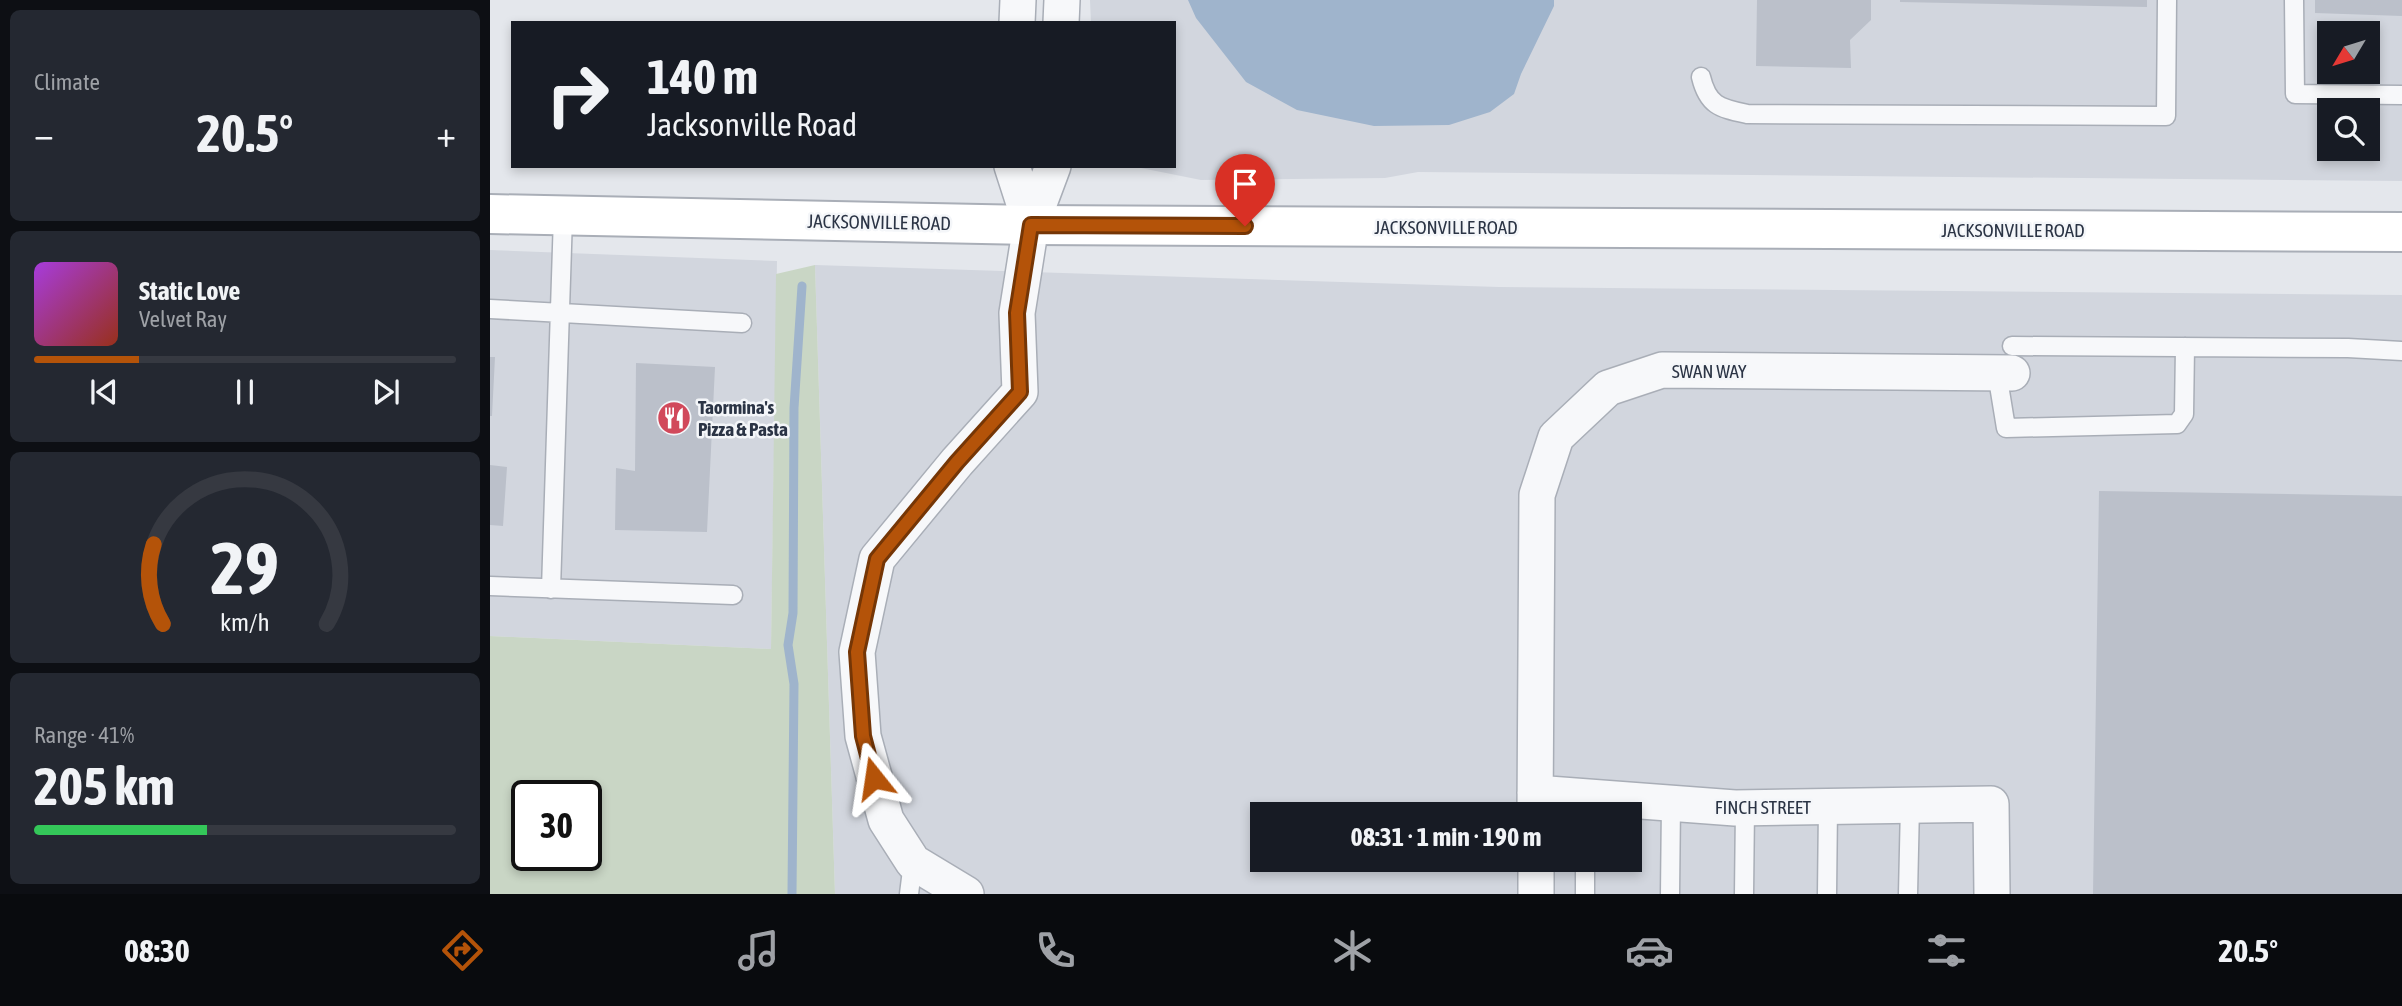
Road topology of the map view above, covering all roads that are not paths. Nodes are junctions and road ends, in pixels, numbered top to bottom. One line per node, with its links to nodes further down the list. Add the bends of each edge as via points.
1 (1017, 0): 5 (street)
2 (1062, 0): 6 (street)
3 (2167, 0): 7 (lane, via 2166,116 1747,114 1718,106 1705,93)
4 (2294, 0): 8 (lane, via 2295,94)
5 (1017, 21)
6 (1061, 21)
7 (1701, 77)
8 (2402, 95)
9 (1013, 168): 13 (street)
10 (1052, 168): 13 (street)
11 (490, 214): 12 (main road, JACKSONVILLE ROAD)
12 (563, 216): 13 (main road, JACKSONVILLE ROAD); 16 (lane)
13 (1031, 225): 14 (main road, JACKSONVILLE ROAD); 32 (street, via 1017,313 1020,392 877,559 857,652 863,736 886,820)
14 (2402, 232)
15 (490, 309): 16 (lane)
16 (560, 311): 17 (lane); 22 (lane)
17 (742, 323)
18 (2185, 347): 19 (lane); 20 (lane); 20 (lane, via 2184,414 2176,424 2006,428)
19 (2402, 351)
20 (2007, 364): 24 (street, SWAN WAY, via 1662,370 1608,388 1556,437 1537,495)
21 (490, 586): 22 (lane)
22 (551, 589): 23 (lane)
23 (733, 595)
24 (1535, 802)
25 (1642, 804): 26 (street, FINCH STREET)
26 (1671, 804): 29 (street, FINCH STREET); 36 (lane)
27 (1910, 805): 28 (street, FINCH STREET); 39 (lane); 40 (street, FINCH STREET, via 1991,804)
28 (1829, 807): 29 (street, FINCH STREET); 38 (lane)
29 (1745, 808): 37 (lane)
30 (1536, 872): 34 (street)
31 (1585, 872): 35 (lane)
32 (911, 878): 33 (street)
33 (966, 894)
34 (1536, 894)
35 (1585, 894)
36 (1670, 894)
37 (1744, 894)
38 (1827, 894)
39 (1908, 894)
40 (1992, 894)

